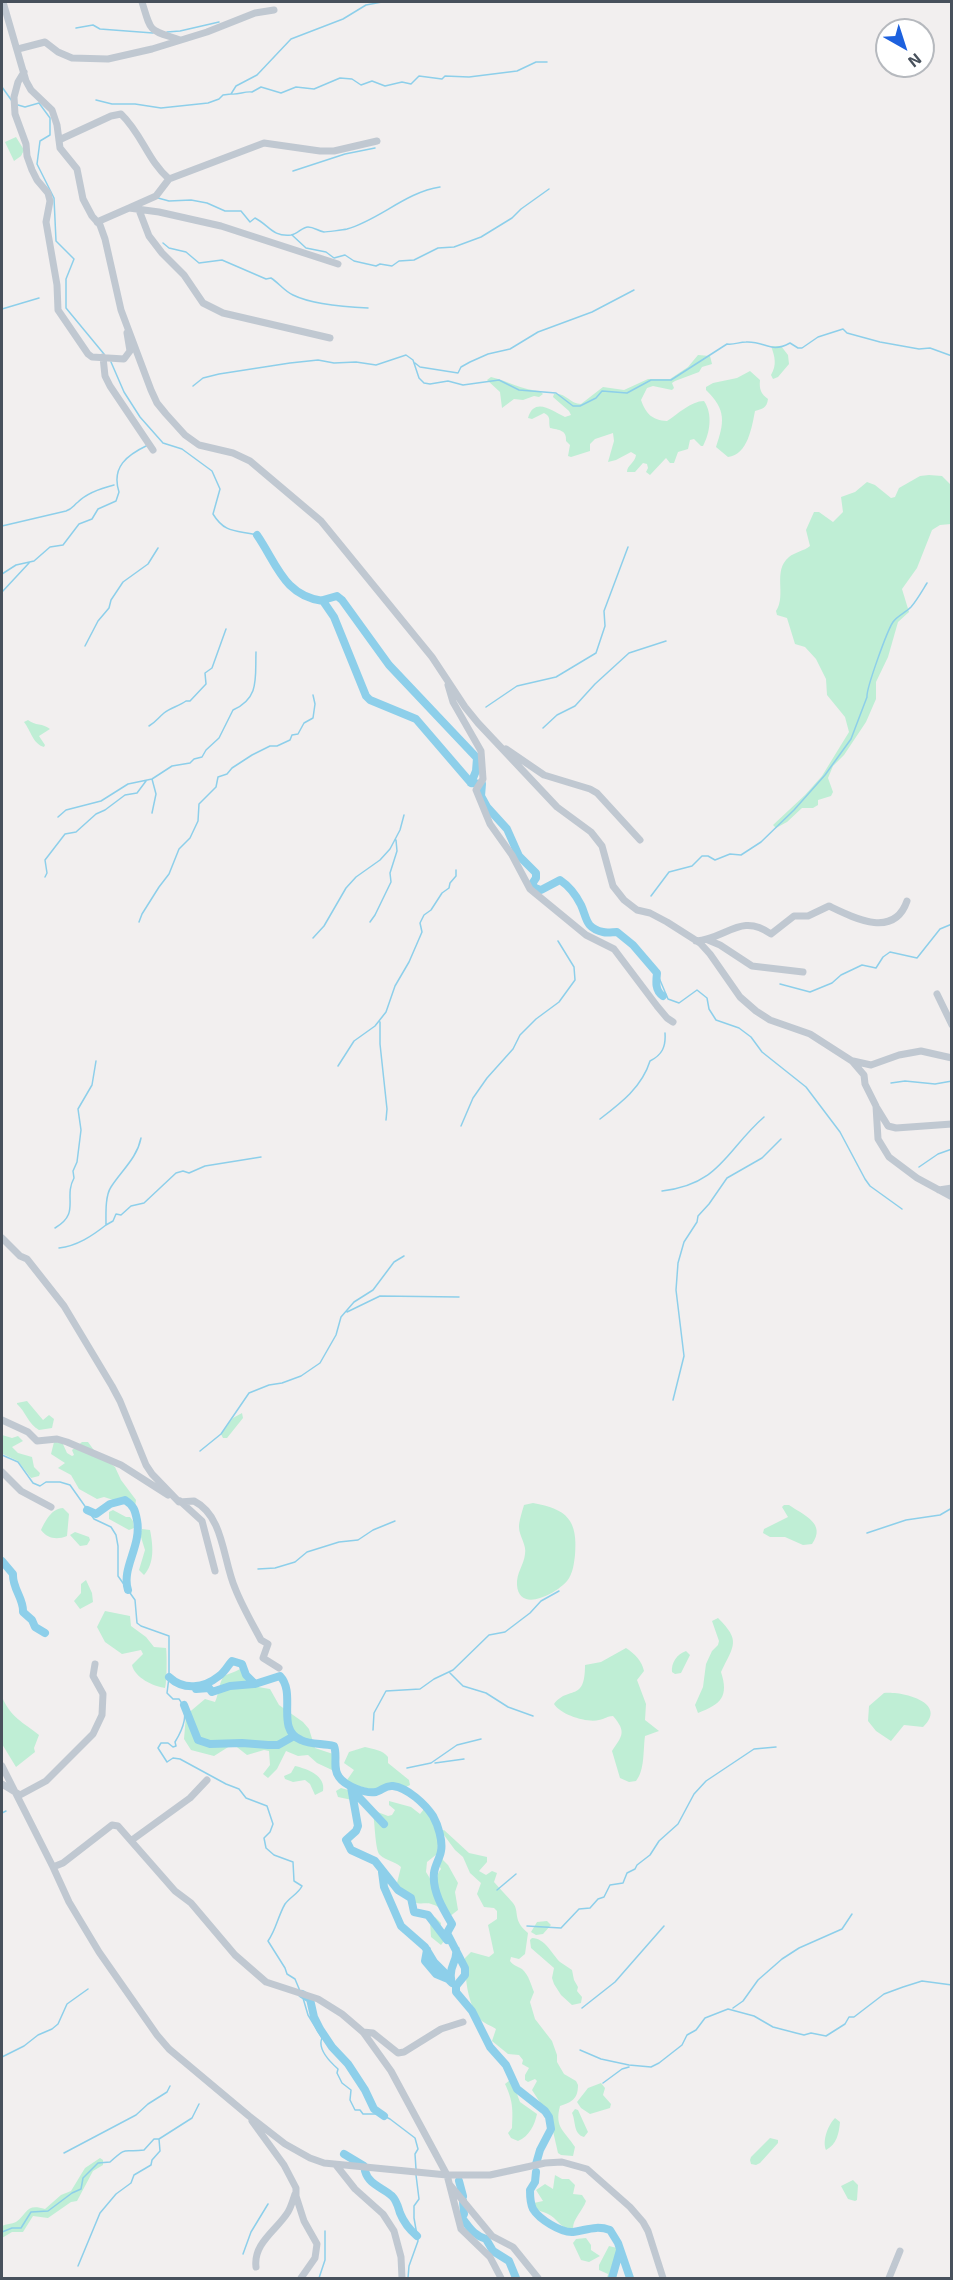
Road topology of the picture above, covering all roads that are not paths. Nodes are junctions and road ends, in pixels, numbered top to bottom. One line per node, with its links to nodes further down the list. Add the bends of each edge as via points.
1 (3, 2): 5 (street)
2 (142, 2): 4 (street, via 149,26 156,33)
3 (274, 10): 4 (street)
4 (181, 40): 5 (street, via 108,59 72,58 45,42)
5 (18, 50): 6 (street)
6 (24, 72): 7 (street, via 31,90 52,110); 16 (street, via 14,97 15,114 32,170 50,201 46,222 58,310 88,354)
7 (59, 140): 9 (street, via 121,114 156,168); 12 (street, via 60,148 77,169 83,199)
8 (377, 141): 9 (street, via 334,151 264,143)
9 (169, 179): 10 (street, via 156,195)
10 (129, 208): 11 (street); 12 (street)
11 (139, 210): 13 (street, via 221,226); 15 (street, via 149,236 203,303 223,313)
12 (97, 222): 14 (street)
13 (338, 264)
14 (126, 322): 16 (street, via 128,355 116,360); 18 (street, via 157,403 174,423 199,445 250,461 315,515)
15 (330, 338)
16 (104, 357): 17 (street, via 110,386)
17 (153, 450)
18 (444, 674): 19 (street); 26 (street, via 453,702 481,751 483,779 476,790 478,796 490,824 530,889 586,934 614,949)
19 (494, 741): 20 (street, via 537,771 597,793); 23 (street, via 557,807 591,832 602,846 613,886 624,900)
20 (640, 840)
21 (907, 901): 22 (street, via 899,916 885,922 861,920 829,906 808,916 794,915 771,934 738,926)
22 (708, 940): 23 (street); 24 (street, via 759,968)
23 (696, 941): 29 (street, via 740,997 756,1011 810,1034)
24 (803, 972)
25 (937, 994): 27 (street)
26 (673, 1022)
27 (951, 1024)
28 (951, 1058): 29 (street, via 921,1051 871,1065)
29 (852, 1060): 30 (street, via 864,1075)
30 (876, 1106): 31 (street, via 888,1126 896,1128); 33 (street, via 878,1139 889,1156)
31 (951, 1124)
32 (951, 1188): 33 (street)
33 (939, 1190): 34 (street)
34 (951, 1197)
35 (2, 1238): 38 (street, via 27,1259 64,1306 120,1401 146,1465)
36 (2, 1419): 38 (street, via 37,1441 57,1439 121,1465)
37 (2, 1472): 39 (street, via 21,1491)
38 (179, 1502): 40 (street, via 202,1521); 42 (street, via 194,1501 210,1513 234,1587 261,1640 268,1644 263,1658)
39 (51, 1507)
40 (215, 1571)
41 (95, 1664): 46 (street, via 93,1676 102,1694 102,1715 93,1734 46,1781)
42 (279, 1668)
43 (2, 1766): 46 (street)
44 (207, 1780): 47 (street, via 190,1798)
45 (2, 1784): 46 (street)
46 (17, 1794): 48 (street)
47 (132, 1840): 48 (street, via 112,1825); 50 (street, via 175,1892 191,1903 235,1955 266,1982 318,1999)
48 (53, 1867): 51 (street, via 82,1924 157,2035)
49 (463, 2022): 50 (street, via 441,2029 398,2053 373,2033)
50 (363, 2032): 53 (street, via 391,2071)
51 (249, 2116): 52 (street, via 285,2144 310,2158); 54 (street)
52 (336, 2165): 53 (street); 58 (street, via 390,2224 398,2240)
53 (448, 2179): 59 (street, via 461,2229 490,2257); 60 (street, via 492,2236 513,2247); 61 (street, via 545,2163 562,2162 587,2169 643,2222)
54 (296, 2188): 56 (street, via 289,2212 271,2230 255,2260); 57 (street, via 304,2221 317,2244 315,2258)
55 (900, 2251): 62 (street)
56 (256, 2267)
57 (301, 2278)
58 (402, 2278)
59 (501, 2278)
60 (538, 2278)
61 (663, 2278)
62 (889, 2278)

